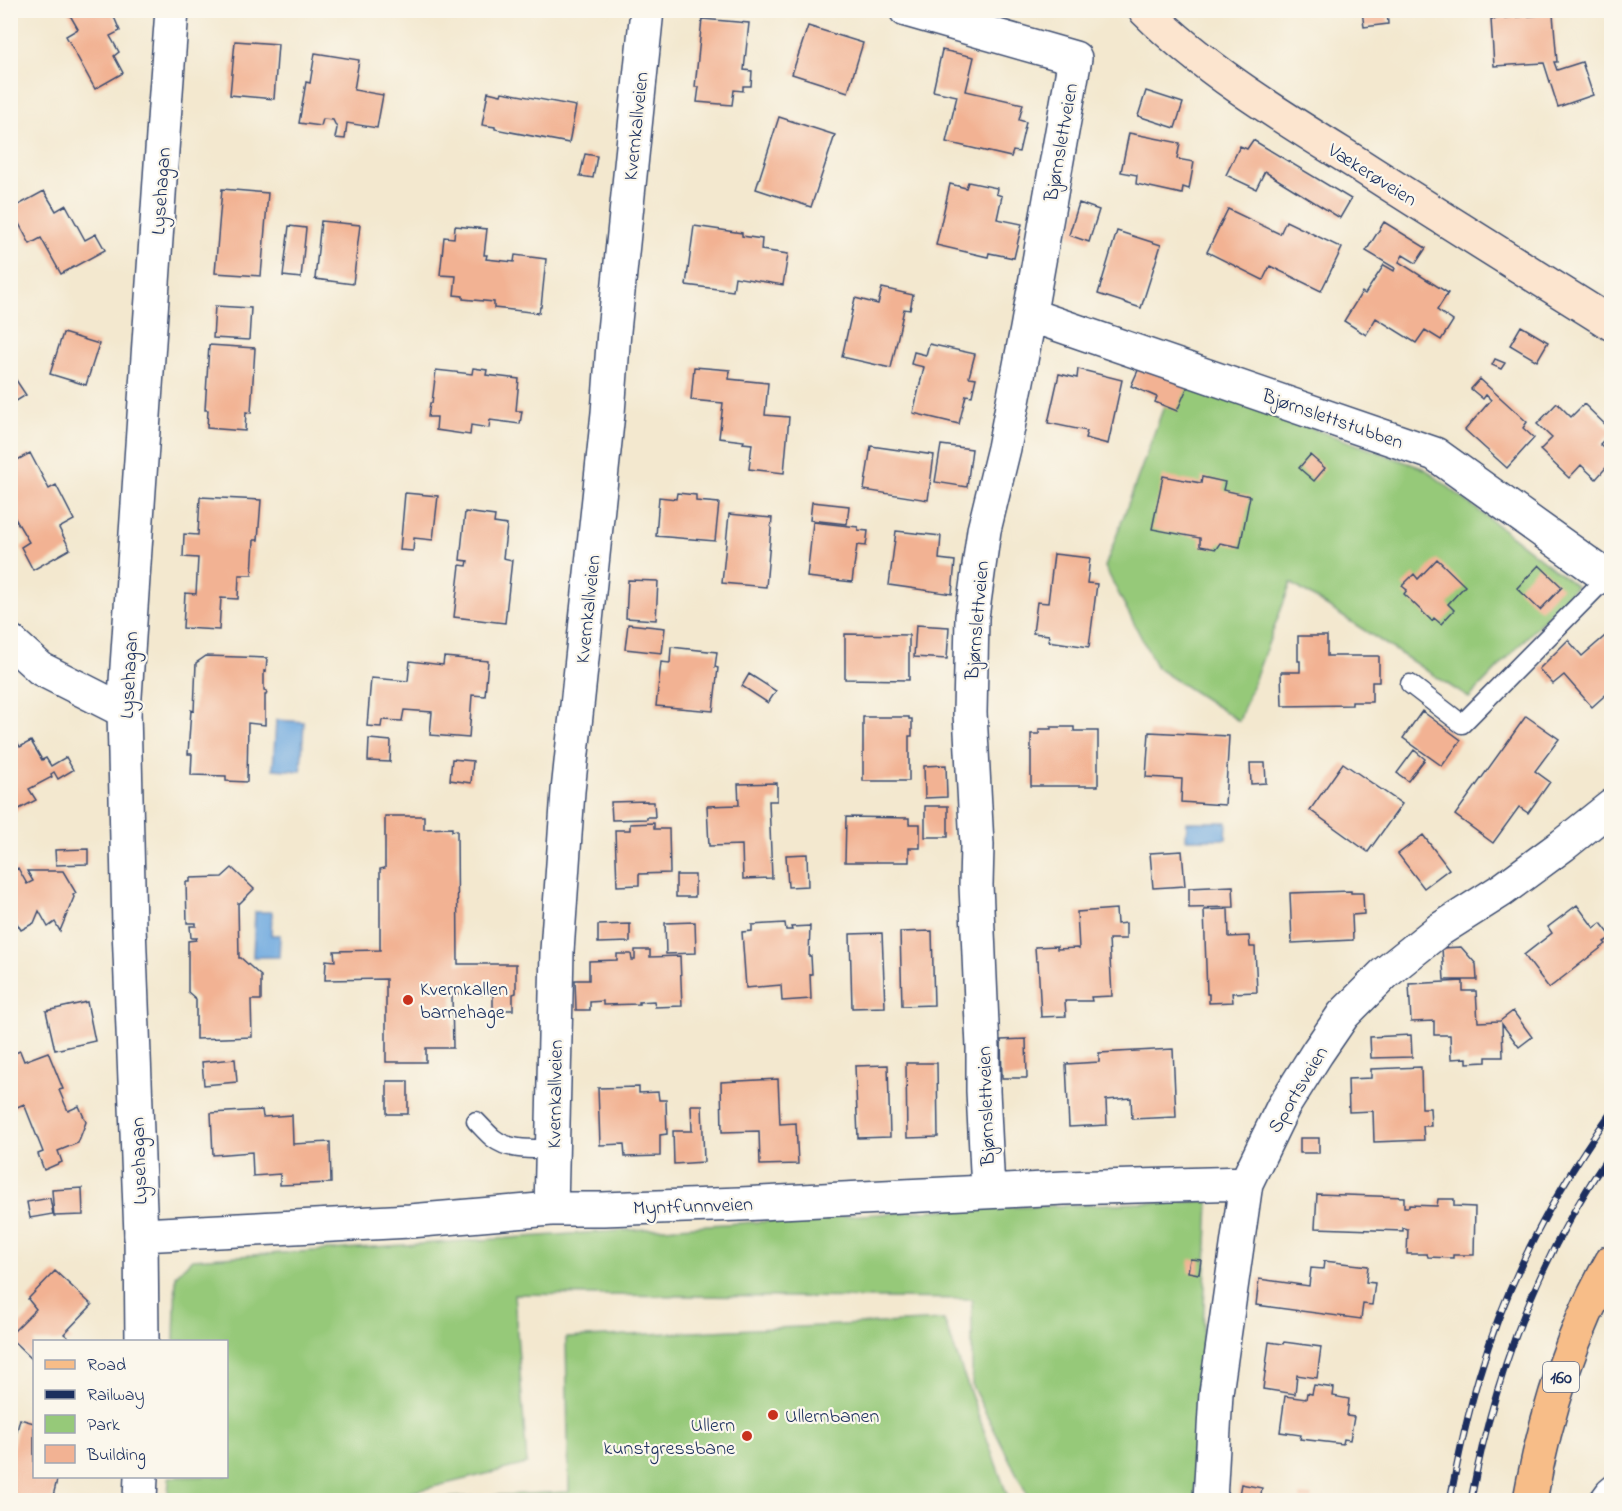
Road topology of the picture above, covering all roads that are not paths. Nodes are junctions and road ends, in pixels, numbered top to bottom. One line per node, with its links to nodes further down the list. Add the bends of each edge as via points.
1 (172, 10): 10 (street, Lysehagan)
2 (647, 10): 13 (street, Kvernkallveien, via 568,791 557,951)
3 (906, 10): 5 (street, Bjørnslettveien, via 1075,58)
4 (1145, 10): 6 (main road, Vækerøveien, via 1193,53 1294,124)
5 (1030, 315): 7 (street, Bjørnslettstubben, via 1435,454); 15 (street, Bjørnslettveien, via 984,530 972,617 970,713)
6 (1611, 324)
7 (1609, 574): 9 (lane, via 1462,724)
8 (10, 640): 10 (street, via 41,669)
9 (1410, 684)
10 (124, 711): 17 (street, Lysehagan)
11 (1611, 806): 14 (street, Sportsveien, via 1502,890 1439,930 1384,974 1343,1015 1283,1107)
12 (476, 1121): 13 (lane, via 507,1146)
13 (552, 1149): 16 (street, Kvernkallveien)
14 (1246, 1183): 15 (street, Myntfunnveien); 23 (street, Sportsveien, via 1216,1393)
15 (988, 1191): 16 (street, Myntfunnveien)
16 (551, 1209): 17 (street, Myntfunnveien, via 410,1221)
17 (141, 1235): 19 (street, Lysehagan)
18 (1611, 1261): 24 (main road, 160, via 1575,1336 1557,1389)
19 (142, 1340)
20 (141, 1478): 22 (street)
21 (1611, 1484): 25 (lane)
22 (140, 1500)
23 (1210, 1500)
24 (1530, 1500)
25 (1598, 1500)

